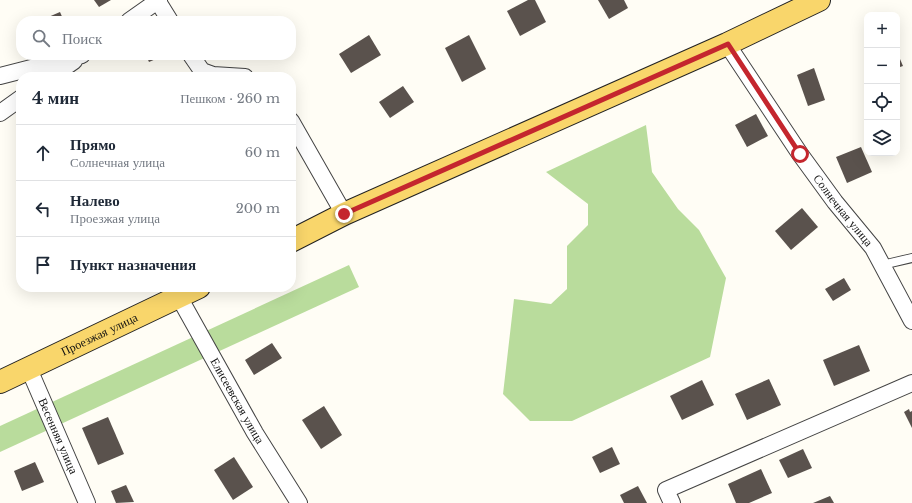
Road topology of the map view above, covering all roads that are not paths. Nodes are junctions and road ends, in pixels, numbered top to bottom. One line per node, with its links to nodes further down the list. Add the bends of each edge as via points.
1 (158, 0): 3 (street); 4 (street)
2 (819, 0): 5 (main road)
3 (136, 16)
4 (167, 16)
5 (728, 44): 15 (main road); 18 (street, Солнечная улица, via 800,154 873,248)
6 (62, 60): 11 (street)
7 (75, 60): 9 (street)
8 (194, 60): 10 (street)
9 (58, 72)
10 (205, 72)
11 (0, 76)
12 (16, 102): 13 (street)
13 (0, 113)
14 (296, 130): 15 (street)
15 (344, 214): 16 (main road)
16 (296, 238)
17 (912, 258): 18 (lane)
18 (882, 265): 21 (street, Солнечная улица)
19 (189, 292): 20 (main road, Проезжая улица)
20 (179, 297): 22 (main road, Проезжая улица); 26 (street, Елисеевская улица, via 255,433)
21 (912, 321)
22 (28, 369): 23 (main road, Проезжая улица); 25 (street, Весенняя улица)
23 (0, 382)
24 (912, 383): 27 (street, via 666,490)
25 (86, 503)
26 (299, 503)
27 (672, 503)

